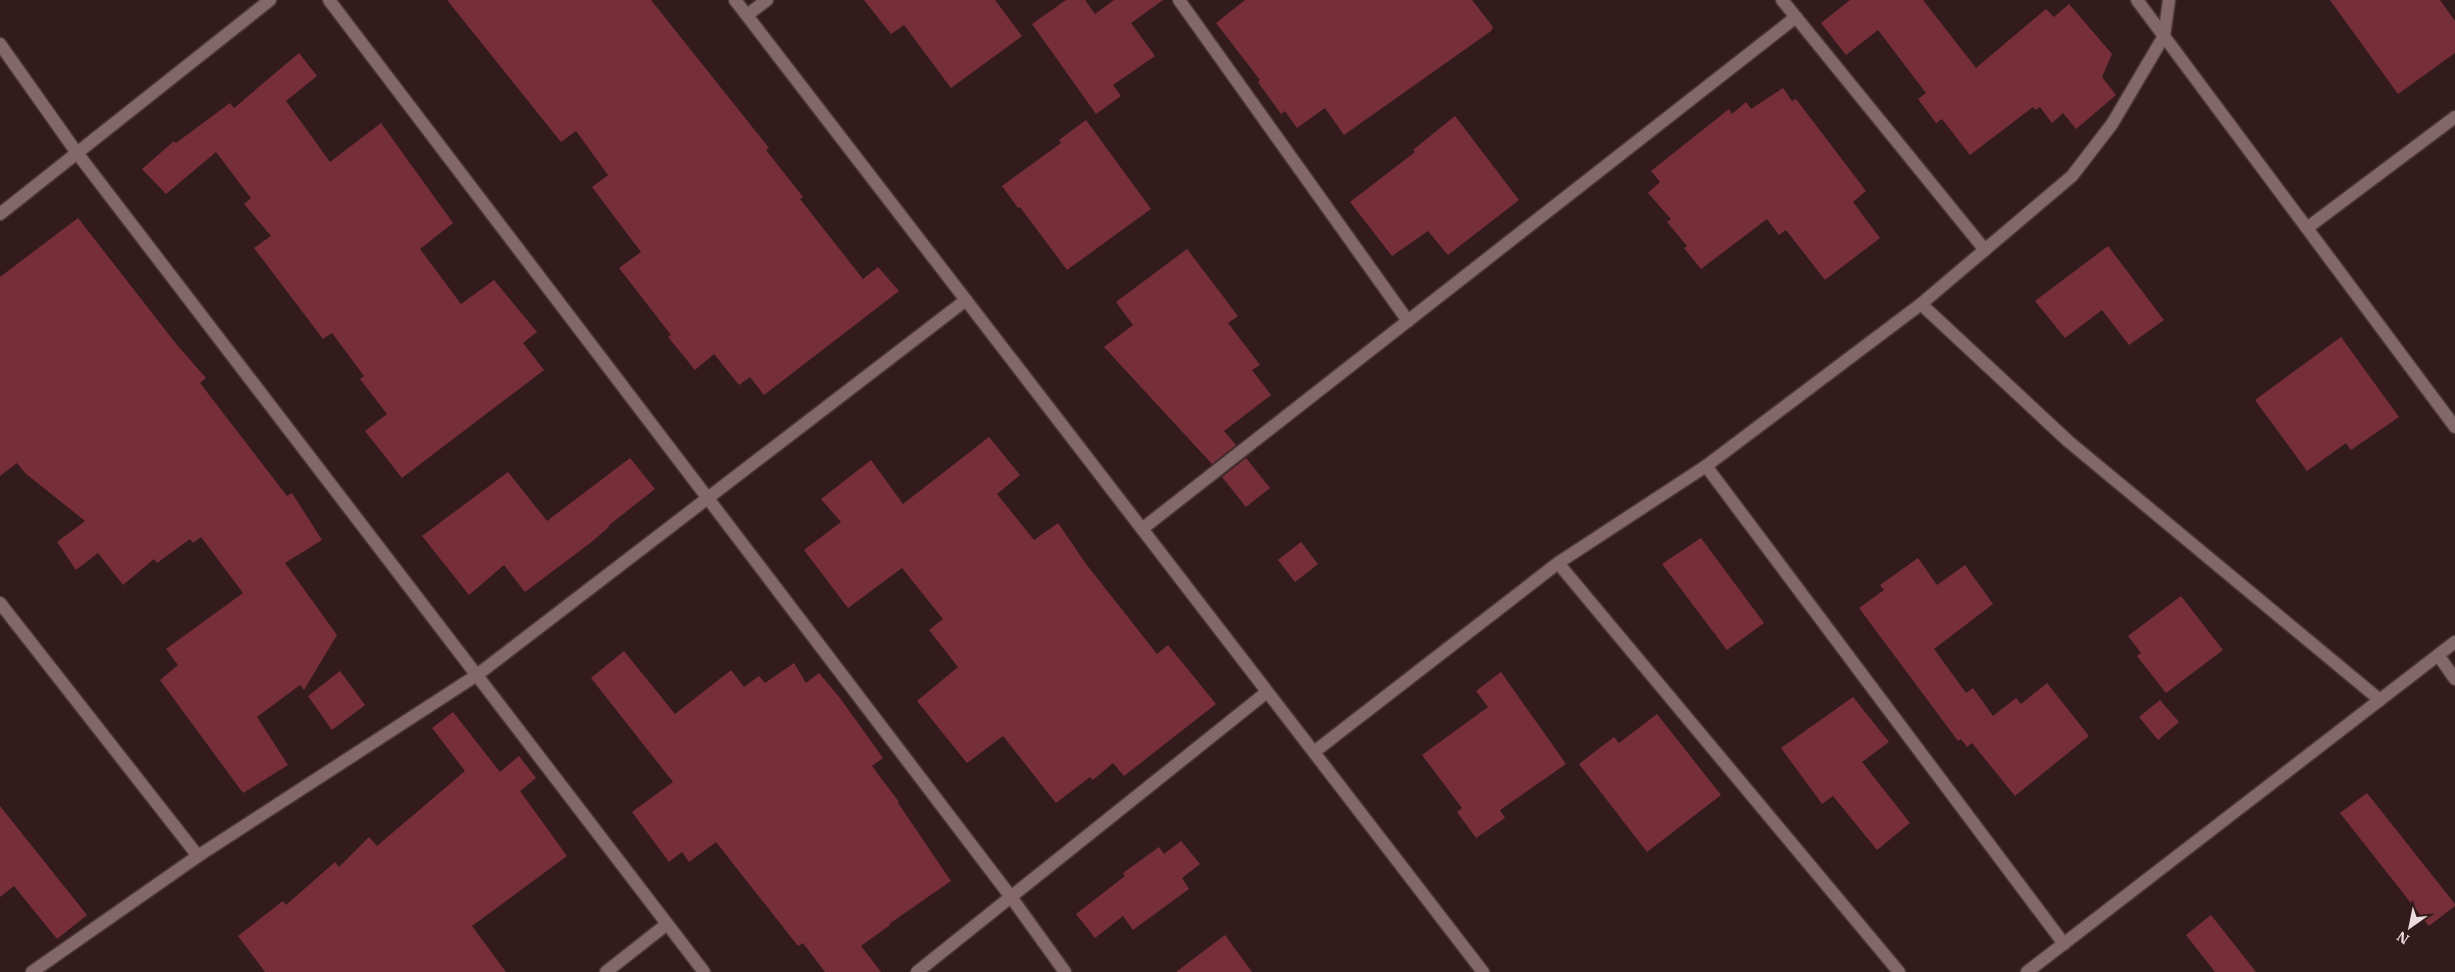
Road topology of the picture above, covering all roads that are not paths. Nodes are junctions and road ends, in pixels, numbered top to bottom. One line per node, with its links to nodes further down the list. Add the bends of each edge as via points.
1 (270, 0): 14 (street)
2 (329, 0): 23 (street)
3 (736, 0): 9 (street)
4 (767, 0): 9 (street)
5 (1179, 0): 20 (street)
6 (1782, 0): 10 (street)
7 (2136, 0): 11 (street)
8 (2169, 0): 11 (street)
9 (747, 15): 18 (street)
10 (1796, 17): 17 (street); 20 (street)
11 (2164, 36): 16 (street); 17 (street, via 2112,124 2072,176)
12 (0, 44): 14 (street)
13 (2455, 117): 16 (street)
14 (78, 153): 15 (street); 29 (street)
15 (0, 214)
16 (2307, 228): 21 (street)
17 (1985, 250): 19 (street)
18 (966, 300): 23 (street); 24 (street)
19 (1921, 304): 22 (street); 32 (street, via 2068,441)
20 (1408, 321): 24 (street)
21 (2455, 427)
22 (1706, 466): 25 (street); 37 (street)
23 (708, 498): 29 (street); 35 (street)
24 (1142, 529): 31 (street)
25 (1558, 564): 33 (street); 44 (street)
26 (0, 603): 34 (street)
27 (2455, 642): 28 (street)
28 (2438, 655): 30 (street); 32 (street)
29 (477, 675): 34 (street); 36 (street)
30 (2455, 679)
31 (1267, 692): 33 (street); 35 (street)
32 (2380, 700): 37 (street)
33 (1314, 752): 43 (street)
34 (198, 856): 38 (street)
35 (1011, 897): 41 (street); 42 (street)
36 (667, 924): 39 (street); 40 (street)
37 (2064, 944): 45 (street)
38 (32, 972)
39 (606, 972)
40 (704, 972)
41 (917, 972)
42 (1065, 972)
43 (1483, 972)
44 (1899, 972)
45 (2027, 972)

